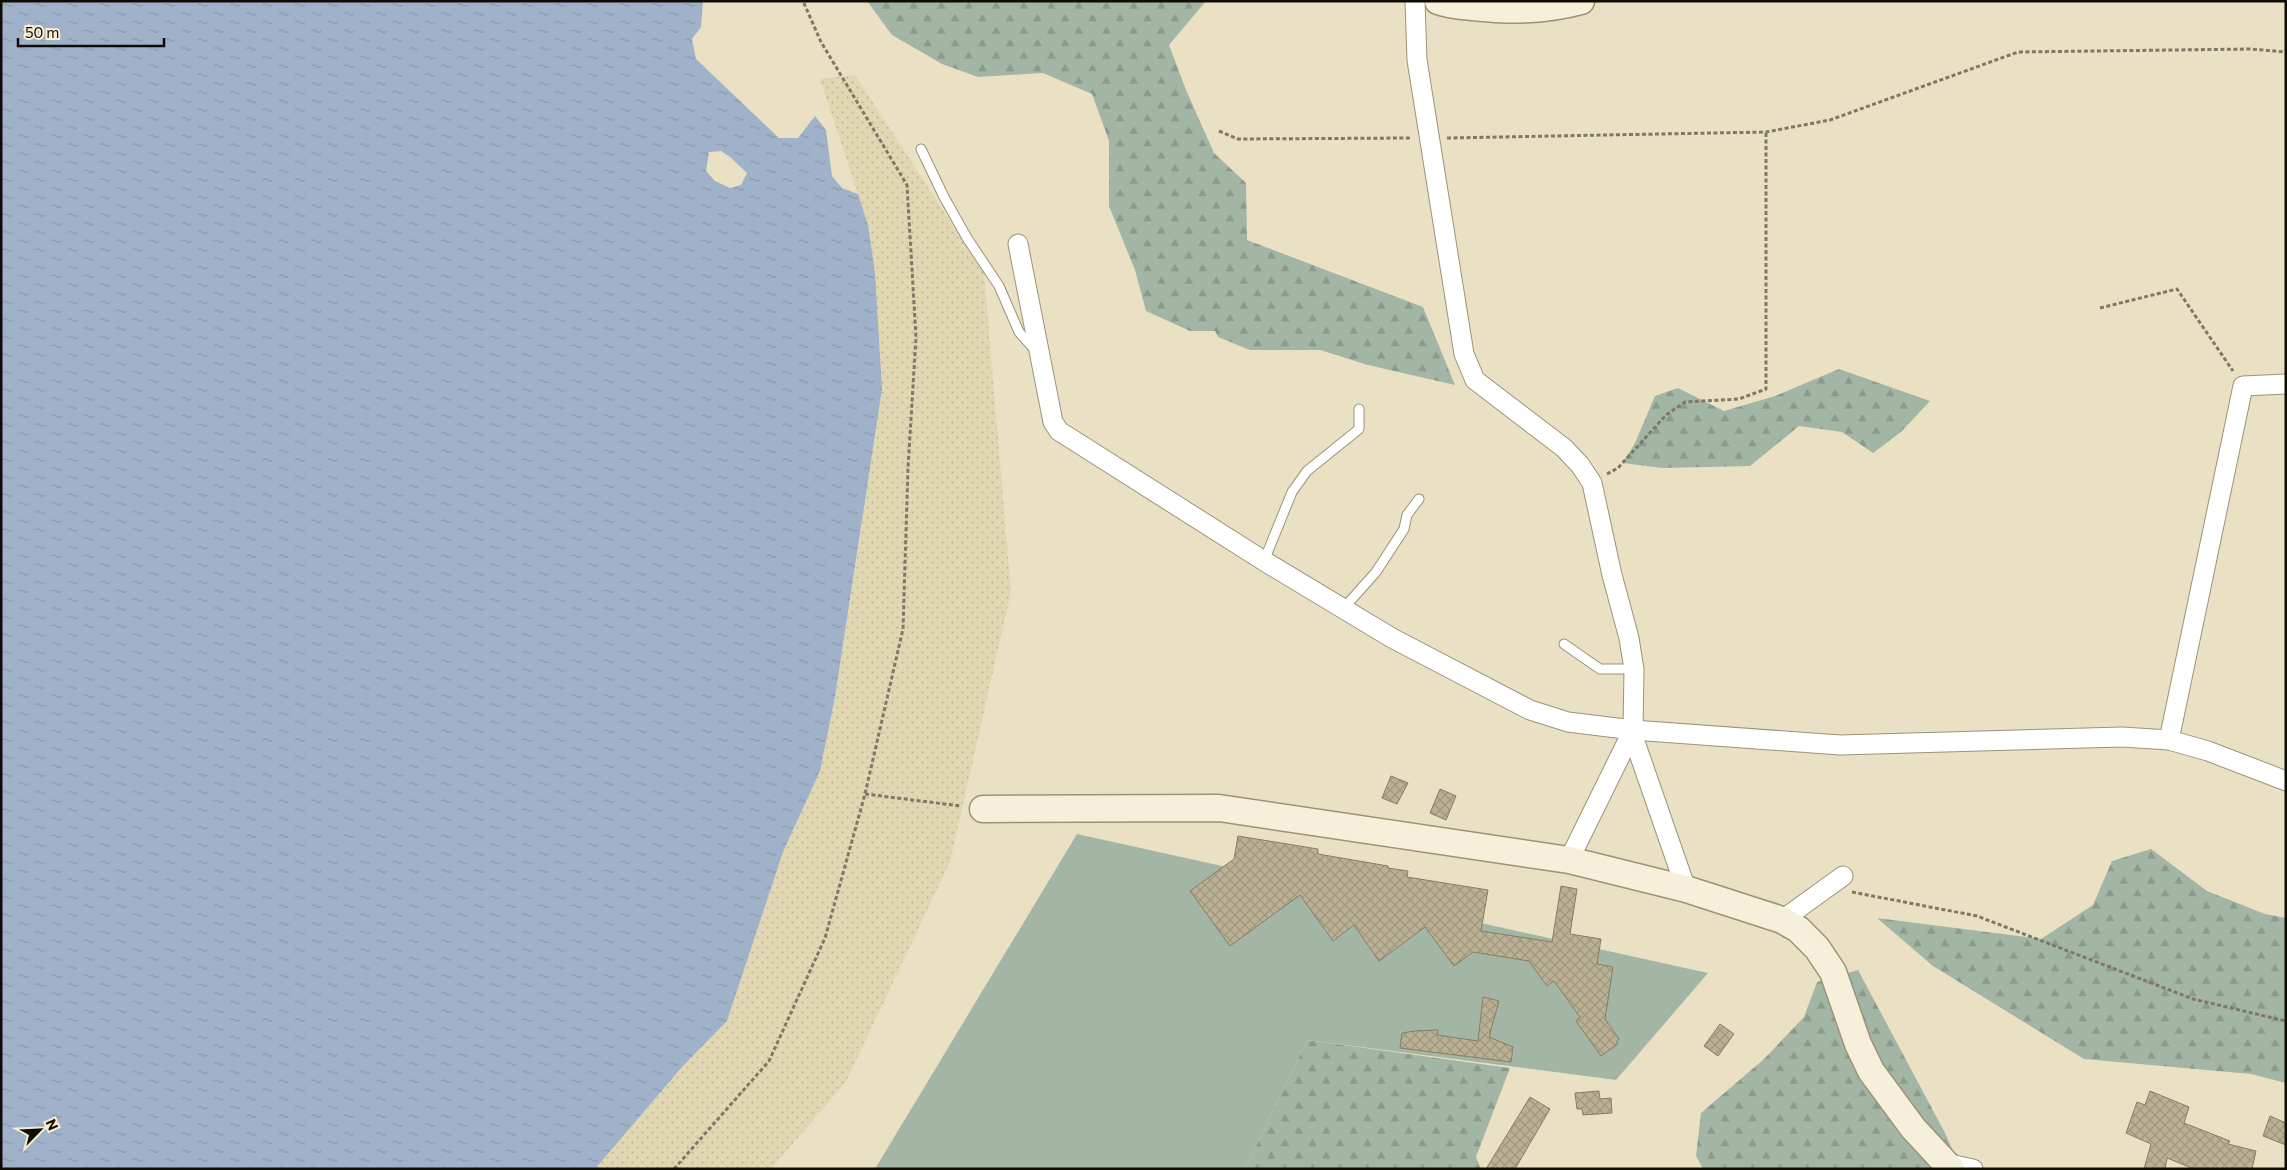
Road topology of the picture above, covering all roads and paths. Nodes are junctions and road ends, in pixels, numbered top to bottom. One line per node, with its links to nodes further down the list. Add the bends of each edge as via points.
1 (803, 1): 25 (path, via 835,67 907,185 916,337 903,629)
2 (1415, 1): 8 (street, via 1417,60)
3 (1438, 1): 4 (street, via 1527,11)
4 (1581, 1)
5 (2286, 52): 7 (path, via 2018,52 1830,120)
6 (1219, 131): 8 (path, via 1238,139)
7 (1766, 132): 8 (path); 16 (path, via 1766,389 1739,399 1685,402 1666,415 1618,468)
8 (1428, 138): 16 (street, via 1464,354 1475,380 1564,448)
9 (921, 149): 12 (lane, via 962,230 999,286 1019,332)
10 (1018, 244): 12 (street)
11 (2100, 308): 14 (path, via 2177,289)
12 (1040, 354): 18 (street, via 1053,422 1059,431)
13 (2286, 384): 14 (street)
14 (2243, 386): 23 (street)
15 (1359, 409): 18 (lane, via 1359,429 1307,471 1292,492)
16 (1592, 483): 21 (street)
17 (1419, 499): 19 (lane, via 1376,572)
18 (1264, 561): 19 (street)
19 (1343, 609): 22 (street, via 1530,710 1568,722)
20 (1564, 644): 21 (lane, via 1600,669)
21 (1634, 670): 22 (street)
22 (1633, 730): 23 (street, via 1840,744 2073,738); 27 (street); 29 (street)
23 (2169, 740): 24 (street, via 2208,751)
24 (2286, 782)
25 (865, 794): 26 (path); 34 (path, via 825,938 768,1061)
26 (983, 809): 27 (street, via 1219,808)
27 (1569, 860): 29 (street)
28 (1843, 876): 30 (street)
29 (1686, 889): 31 (street)
30 (1824, 890): 31 (street); 32 (path, via 1867,894 1977,916 2193,999)
31 (1782, 920): 33 (street, via 1798,929 1817,948 1833,972 1871,1071 1912,1128)
32 (2286, 1020)
33 (1948, 1166): 35 (street)
34 (674, 1169)
35 (1973, 1169)

